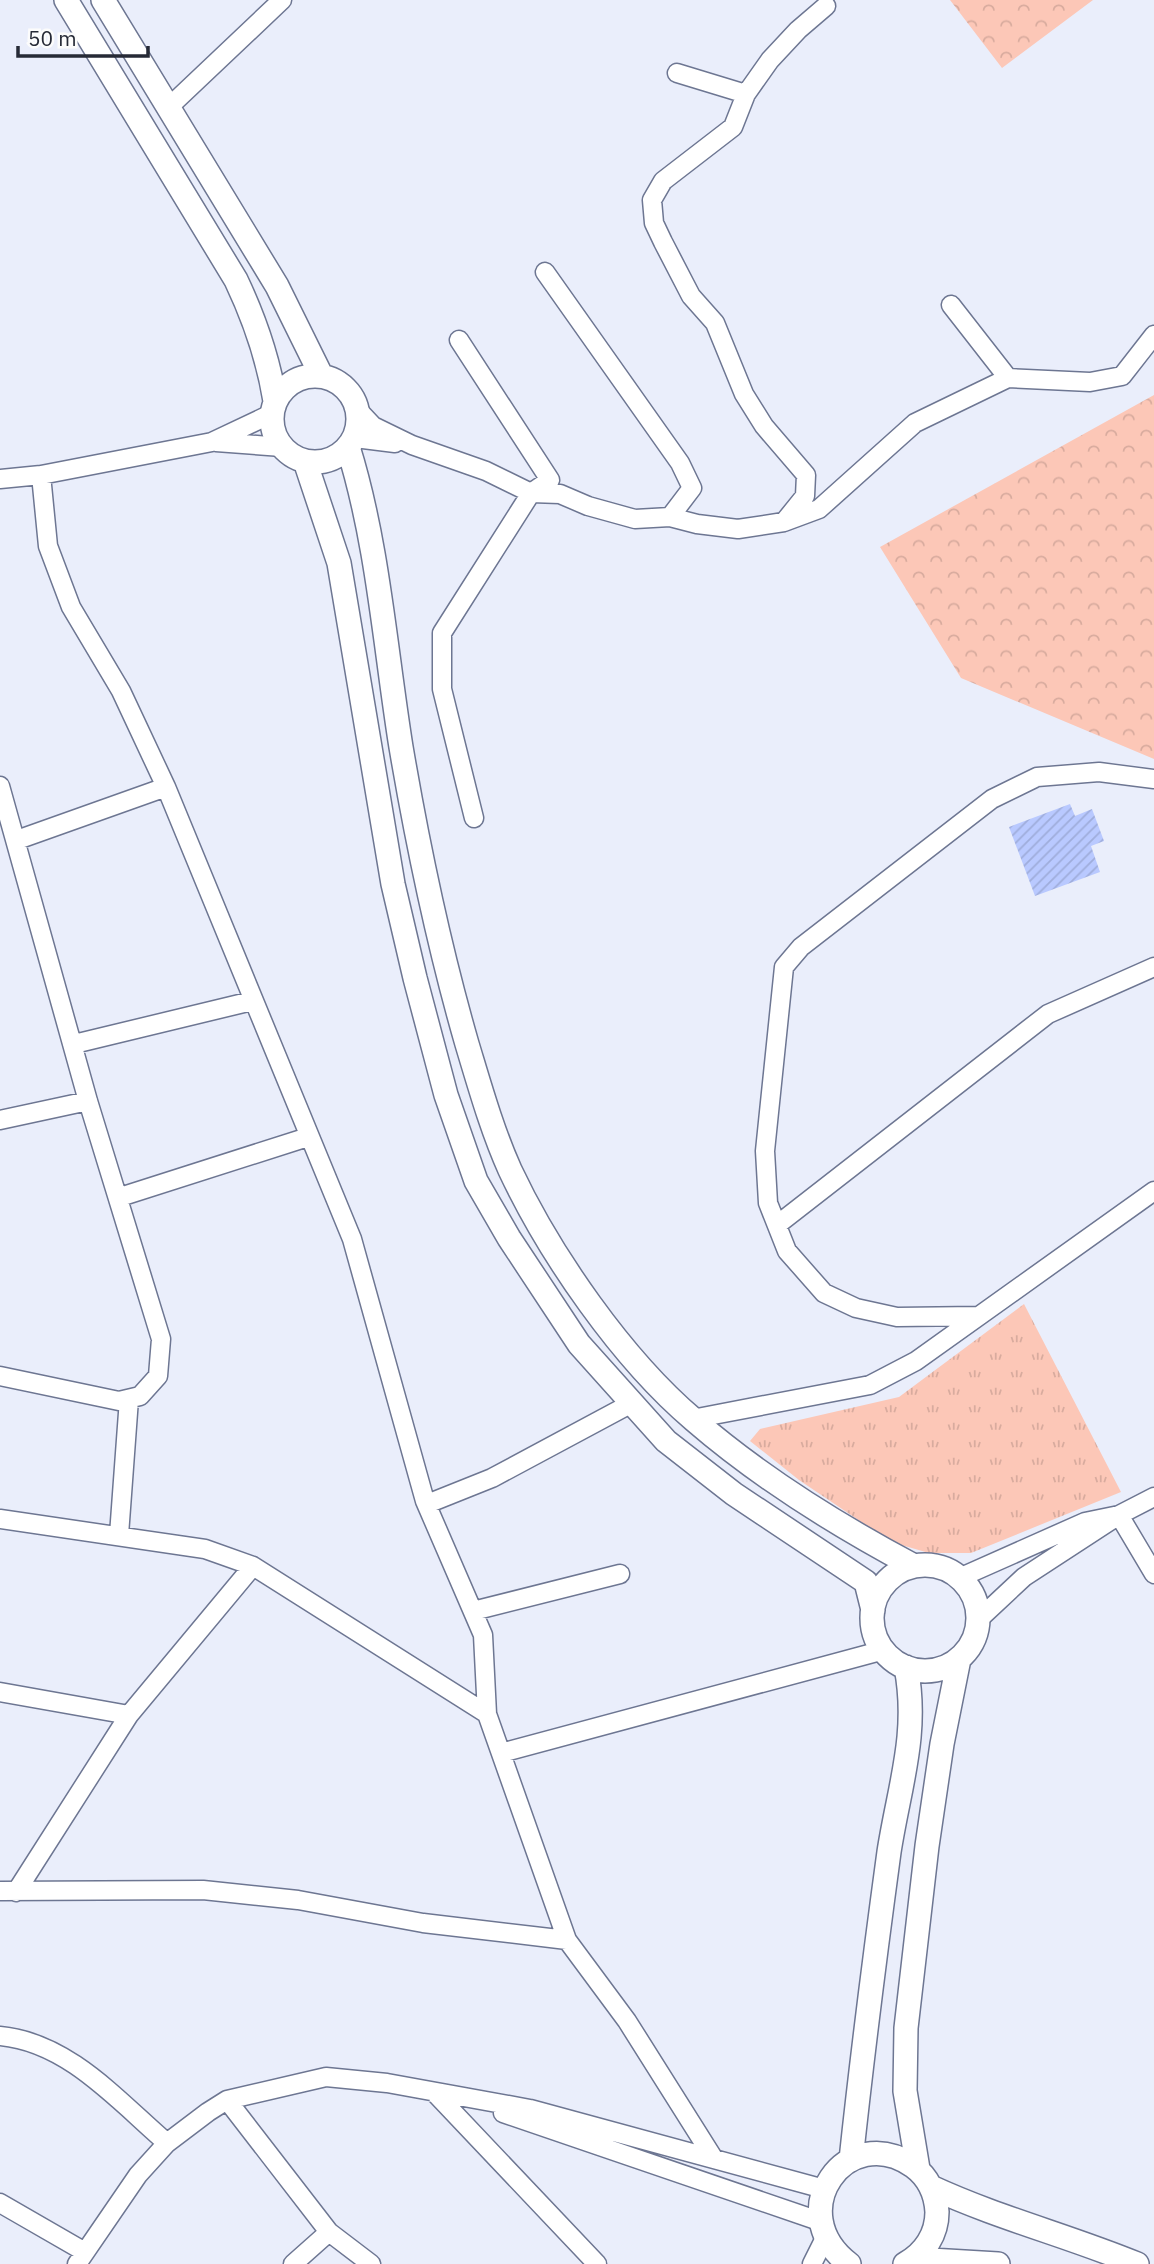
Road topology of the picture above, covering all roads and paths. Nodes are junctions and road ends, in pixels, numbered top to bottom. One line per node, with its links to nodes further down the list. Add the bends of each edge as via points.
1 (66, 0): 14 (main road, via 236,280 269,360)
2 (103, 0): 7 (main road)
3 (282, 0): 7 (street)
4 (826, 6): 6 (street, via 770,60)
5 (677, 73): 6 (street)
6 (746, 94): 25 (street, via 733,127 663,181 652,200 654,223 691,296 715,323 744,394 764,426 806,475 805,496)
7 (169, 107): 12 (main road, via 277,286)
8 (545, 272): 24 (street, via 680,463 692,488)
9 (951, 305): 13 (street)
10 (1154, 335): 13 (street, via 1122,376 1090,382)
11 (459, 340): 23 (street, via 550,480)
12 (321, 375): 14 (main road, via 294,380); 15 (main road, via 346,389)
13 (1007, 378): 25 (street, via 915,423 819,509)
14 (273, 408): 16 (street); 19 (main road, via 275,436)
15 (356, 409): 17 (main road); 18 (street, via 373,426)
16 (212, 442): 19 (street); 21 (street)
17 (351, 442): 18 (street); 20 (main road, via 329,460); 44 (main road, via 440,946 483,1097 509,1168 545,1236 590,1303)
18 (412, 445): 23 (street, via 486,471)
19 (282, 447): 20 (main road)
20 (305, 461): 43 (main road, via 339,563 393,884 446,1095 476,1181 509,1238 579,1344)
21 (41, 475): 22 (street); 28 (street, via 48,546 71,607 121,691)
22 (0, 478)
23 (531, 493): 24 (street, via 561,494 635,519); 29 (street, via 442,633 442,689)
24 (670, 517): 25 (street, via 738,529)
25 (784, 522)
26 (1154, 779): 39 (street, via 1099,772 1037,777 992,799 801,947 784,967 765,1151 768,1203)
27 (0, 786): 30 (street)
28 (166, 787): 30 (street); 32 (street)
29 (474, 818)
30 (17, 840): 33 (street)
31 (1154, 967): 39 (street, via 1048,1014)
32 (252, 1001): 33 (street); 36 (street)
33 (74, 1044): 34 (street)
34 (88, 1101): 35 (street); 38 (street)
35 (0, 1120)
36 (308, 1137): 38 (street); 46 (street, via 352,1239)
37 (1154, 1191): 40 (street)
38 (120, 1197): 42 (street, via 161,1339 158,1376 140,1396)
39 (777, 1225): 40 (street, via 787,1251 824,1293 897,1317)
40 (978, 1316): 44 (street, via 916,1361 870,1384)
41 (0, 1376): 42 (street, via 119,1401)
42 (129, 1399): 49 (street)
43 (632, 1403): 46 (street, via 492,1478); 55 (main road, via 666,1441 734,1494 866,1582)
44 (692, 1419): 51 (main road, via 844,1529)
45 (1154, 1497): 47 (street)
46 (427, 1504): 56 (street)
47 (1119, 1515): 53 (street); 54 (street, via 1085,1522); 57 (street, via 1024,1577)
48 (0, 1519): 49 (street)
49 (119, 1535): 50 (street, via 205,1549)
50 (253, 1566): 62 (street); 63 (street)
51 (914, 1566): 54 (main road, via 946,1570); 55 (main road, via 887,1582)
52 (620, 1574): 56 (street)
53 (1154, 1574)
54 (959, 1578): 57 (main road, via 970,1590)
55 (873, 1610): 58 (main road, via 873,1628)
56 (473, 1611): 62 (street, via 483,1635)
57 (978, 1620): 59 (main road, via 975,1635)
58 (884, 1650): 60 (main road); 64 (street)
59 (959, 1659): 60 (main road, via 933,1670); 74 (main road, via 927,1846 906,2028 905,2091)
60 (906, 1667): 73 (main road, via 911,1743 892,1836)
61 (0, 1692): 63 (street)
62 (487, 1713): 64 (street)
63 (129, 1715): 65 (street)
64 (501, 1754): 66 (street)
65 (8, 1892): 66 (street, via 203,1890)
66 (567, 1940): 72 (street, via 627,2021)
67 (0, 2036): 71 (street, via 44,2045 74,2063)
68 (435, 2093): 69 (street); 70 (street, via 326,2077); 83 (street)
69 (460, 2098): 72 (street, via 530,2109); 78 (street)
70 (228, 2100): 71 (street); 77 (street)
71 (167, 2143): 79 (street, via 123,2194)
72 (714, 2159): 75 (street)
73 (851, 2160): 74 (main road, via 886,2154 903,2159); 75 (main road, via 835,2172)
74 (925, 2178): 80 (main road, via 936,2202 933,2234); 86 (main road, via 986,2212 1073,2238)
75 (824, 2189): 78 (main road)
76 (0, 2203): 79 (street)
77 (329, 2232): 81 (street); 82 (street)
78 (832, 2248): 84 (street)
79 (81, 2258)
80 (910, 2261): 85 (main road)
81 (293, 2264)
82 (371, 2264)
83 (597, 2264)
84 (812, 2264)
85 (998, 2264)
86 (1137, 2264)

